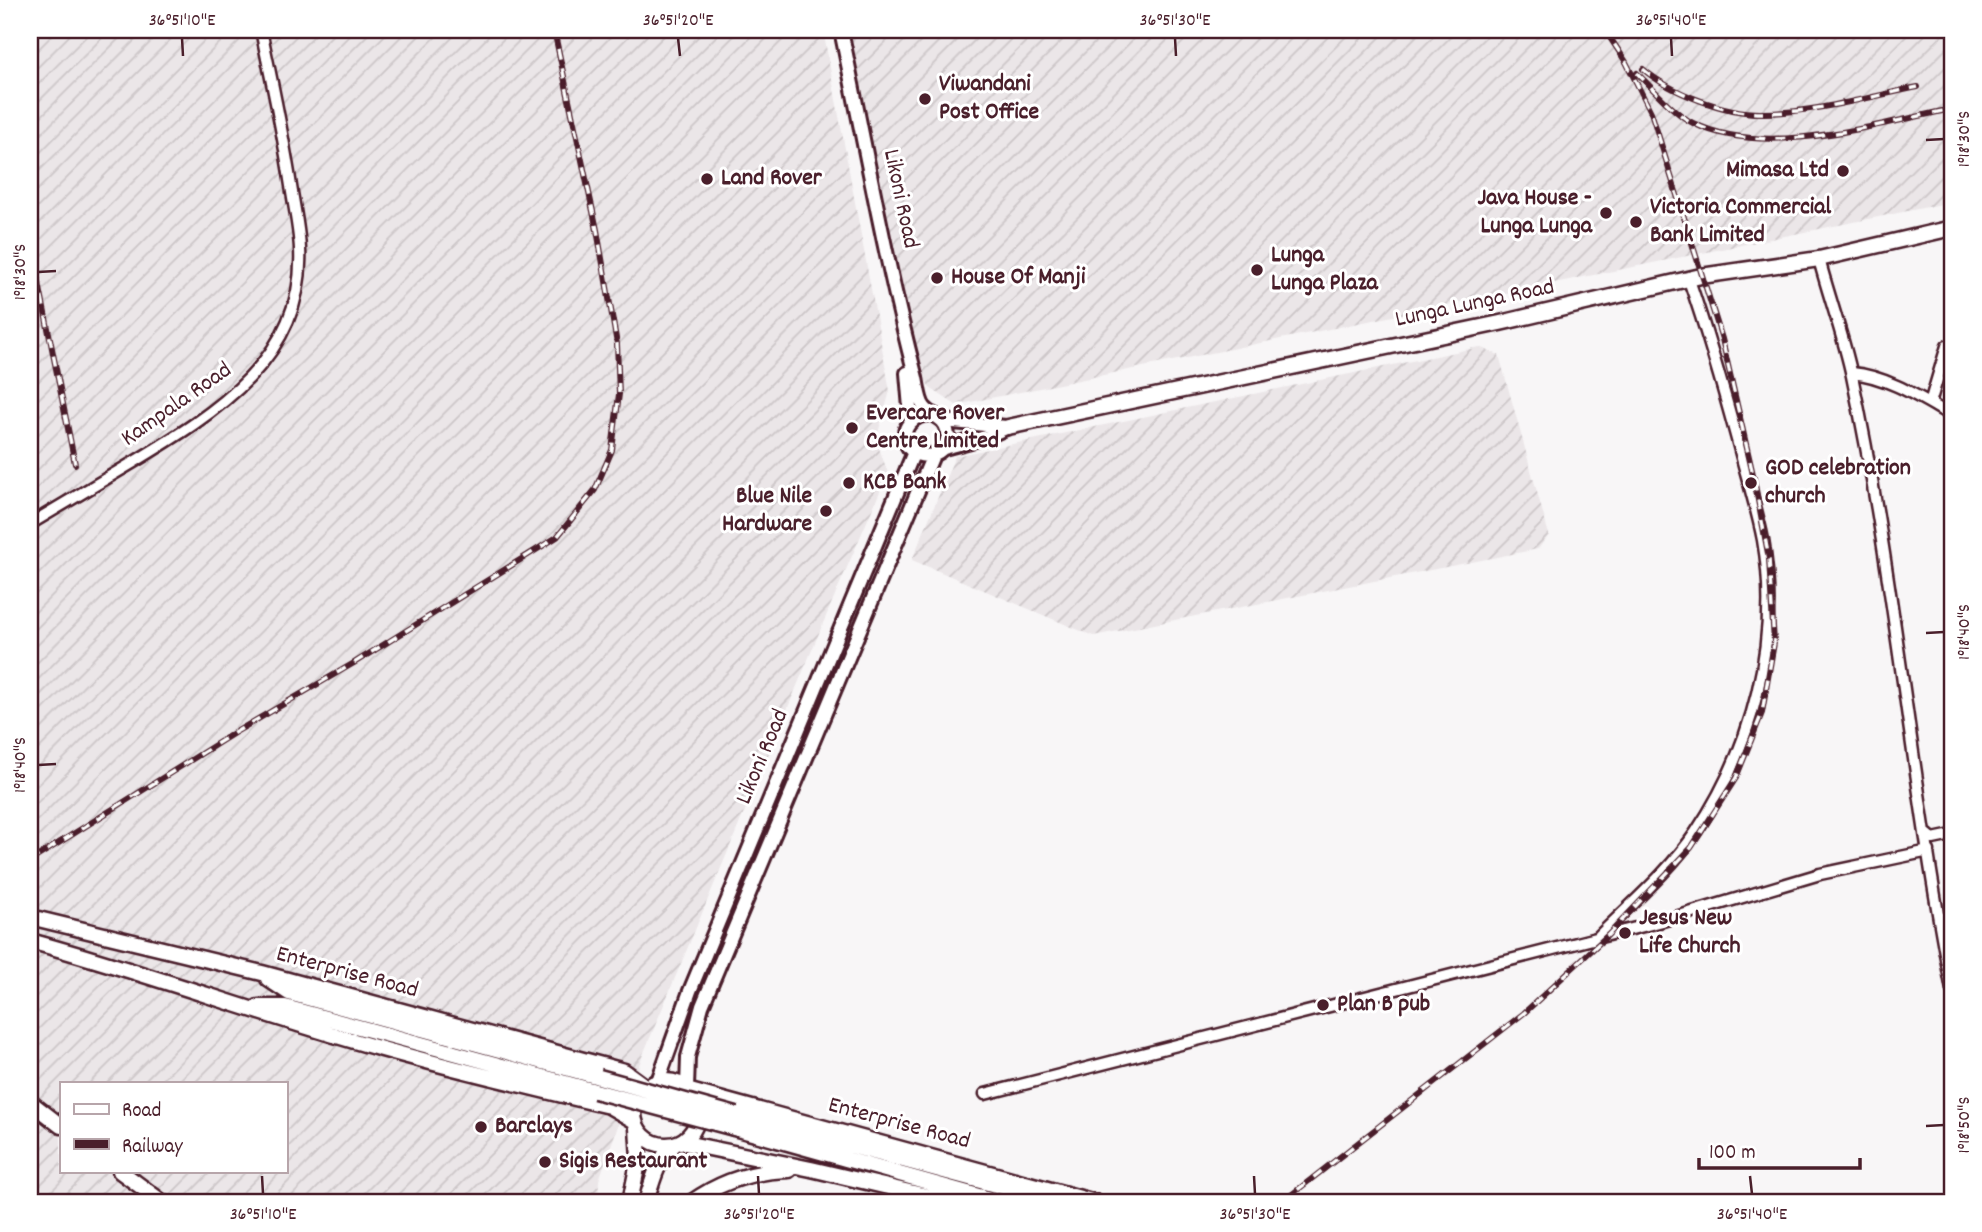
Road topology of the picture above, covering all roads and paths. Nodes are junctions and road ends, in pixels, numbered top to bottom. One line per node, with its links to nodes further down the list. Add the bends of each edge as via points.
1 (261, 30): 15 (street, Kampala Road, via 300,249 288,321 269,356 238,391 181,433)
2 (838, 30): 10 (street, Likoni Road, via 923,407); 11 (street, Likoni Road, via 907,373)
3 (1952, 228): 4 (main road, Lunga Lunga Road)
4 (1818, 258): 5 (main road, Lunga Lunga Road); 7 (street)
5 (1689, 280): 12 (main road, Lunga Lunga Road); 20 (street, via 1715,357 1763,541 1765,648 1741,748 1724,785 1695,834)
6 (1947, 346): 8 (street)
7 (1852, 373): 8 (street); 16 (street, via 1881,525)
8 (1930, 403): 9 (street)
9 (1952, 416)
10 (938, 418): 11 (street, via 924,414); 12 (street, Lunga Lunga Road); 13 (street, via 948,435)
11 (911, 420): 14 (street, via 905,437)
12 (1008, 427): 13 (street, Lunga Lunga Road)
13 (938, 451): 14 (street, via 926,456); 26 (street, via 702,1006 688,1057)
14 (914, 452): 25 (street, Likoni Road)
15 (30, 524)
16 (1927, 834): 17 (street, via 1933,839); 18 (street)
17 (1952, 835)
18 (1929, 851): 20 (street, via 1820,874); 23 (street)
19 (30, 917): 22 (main road, Enterprise Road)
20 (1598, 937): 27 (street)
21 (30, 941): 24 (main road)
22 (262, 974): 25 (main road, Enterprise Road, via 624,1071); 42 (main road, bridge, via 289,993)
23 (1952, 990)
24 (248, 1008): 29 (main road, via 381,1049 609,1106); 41 (main road, bridge, via 285,1007)
25 (652, 1084): 26 (main road, via 668,1080); 29 (main road, via 634,1106)
26 (689, 1089): 31 (main road, via 698,1119); 43 (main road, Enterprise Road)
27 (985, 1094)
28 (30, 1102): 30 (main road)
29 (636, 1124): 31 (main road, via 657,1144); 32 (main road)
30 (60, 1125)
31 (678, 1143): 33 (main road); 34 (main road)
32 (639, 1158): 33 (main road, via 651,1156); 37 (main road)
33 (660, 1163): 38 (main road)
34 (811, 1169): 39 (main road, via 739,1177); 40 (main road)
35 (121, 1172): 36 (main road)
36 (162, 1202)
37 (630, 1202)
38 (646, 1202)
39 (692, 1202)
40 (952, 1202)
41 (1000, 1202)
42 (1058, 1202)
43 (1095, 1202)

